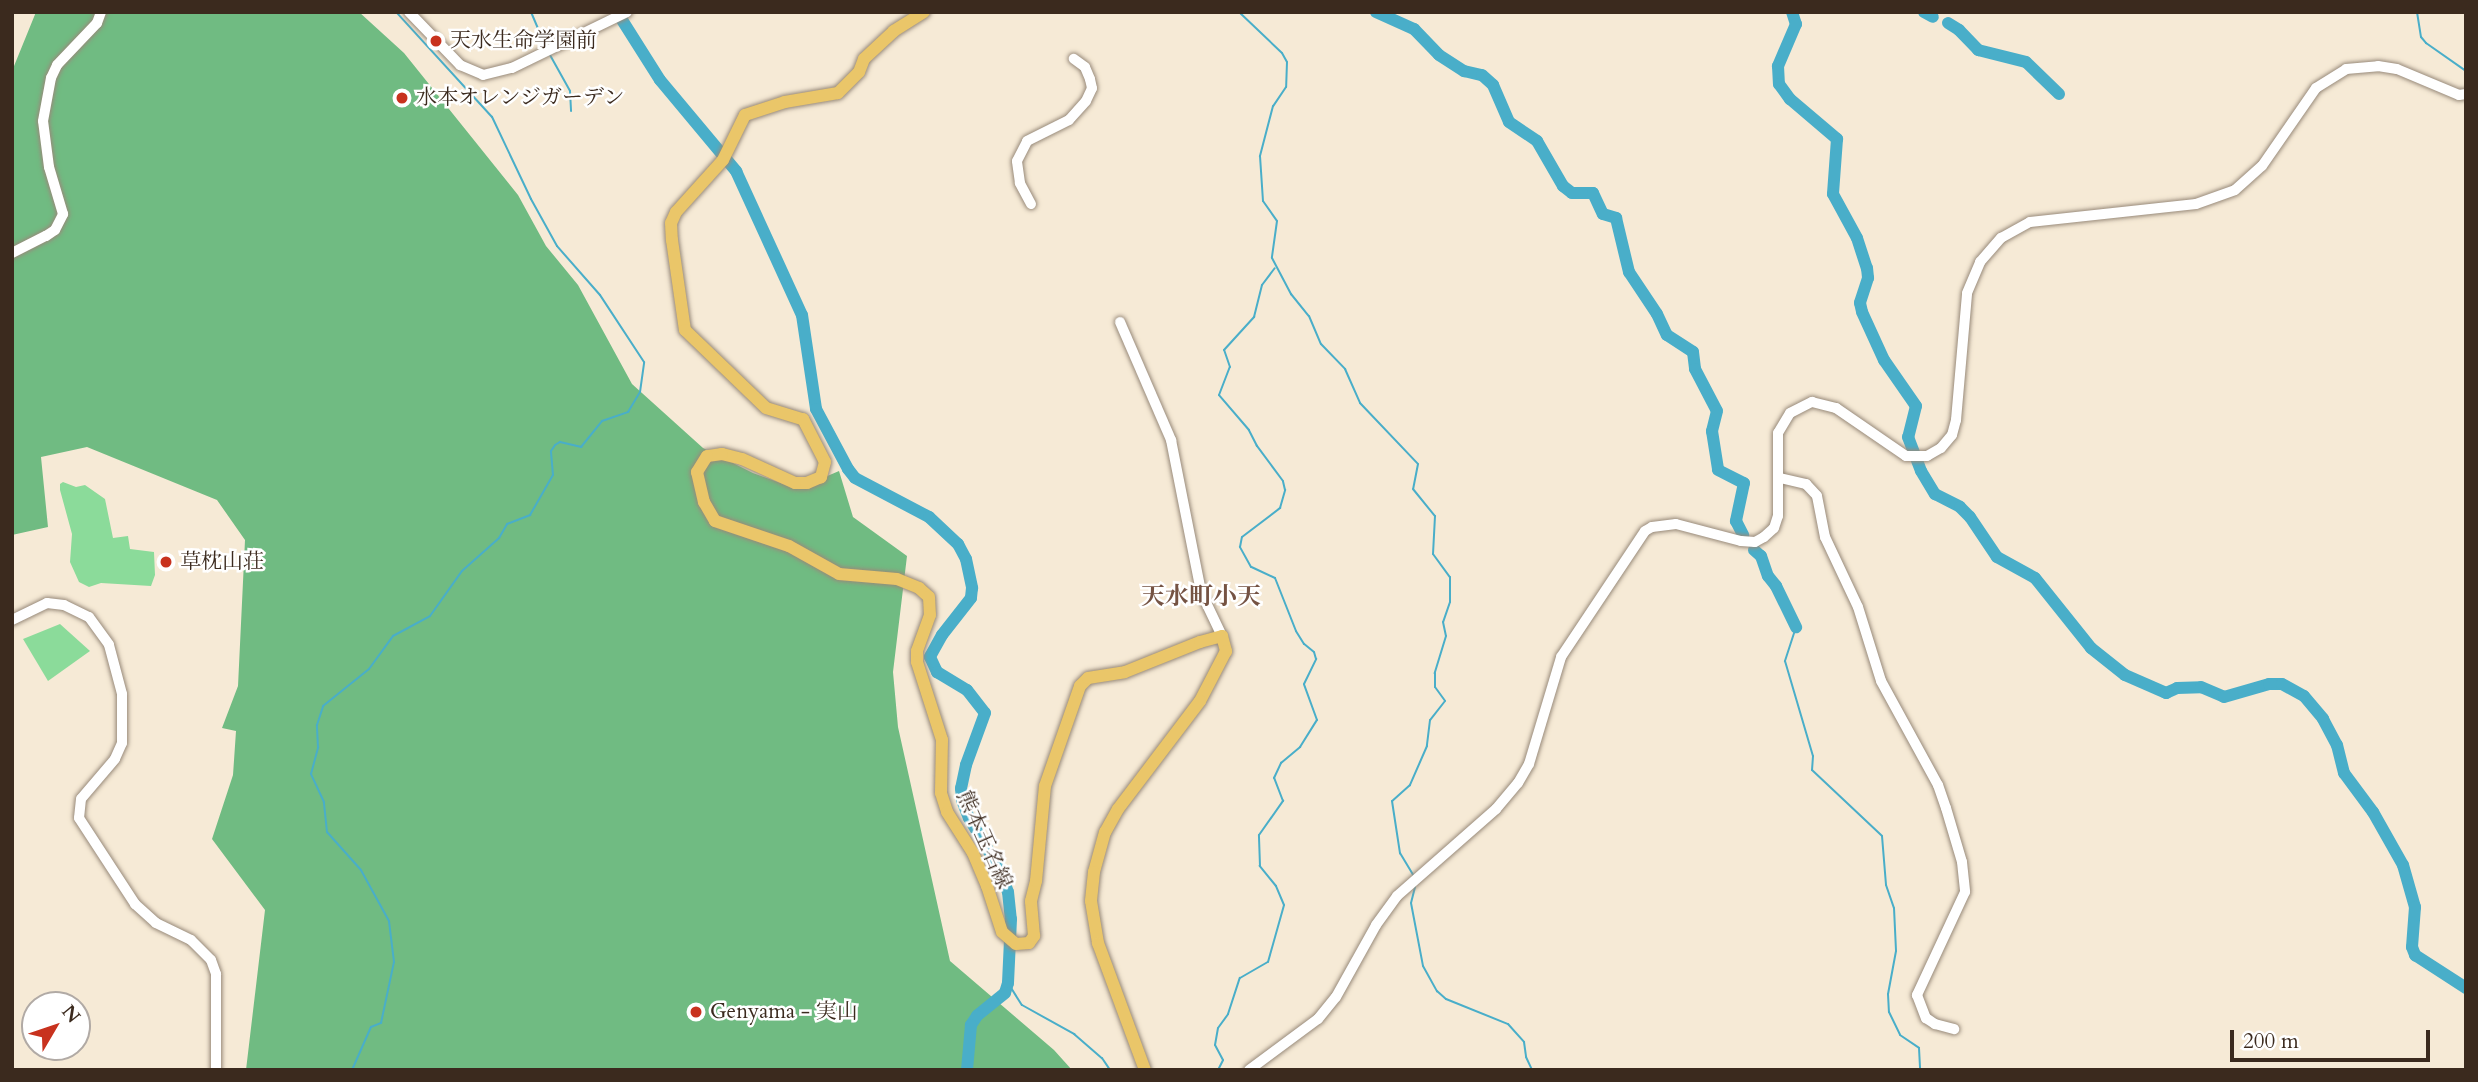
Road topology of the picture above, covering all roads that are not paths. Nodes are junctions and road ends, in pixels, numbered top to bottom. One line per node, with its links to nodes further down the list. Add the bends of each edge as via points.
1 (102, 12): 8 (street, via 51,78 43,121 49,167 63,214 55,230)
2 (409, 12): 4 (street, via 460,65 483,75 512,68)
3 (924, 12): 12 (main road, 熊本玉名線, via 894,31 864,59 859,72 838,93 765,106 745,115 723,160 671,223 685,330 766,408 803,419 825,462 821,477 795,483 742,459 707,456 697,472 710,514 730,527 789,546 839,574 897,579 929,597 930,615 917,662 942,740 942,793 947,812 973,853 1009,940 1022,945 1034,936 1031,901 1045,786 1080,685 1088,678 1125,672)
4 (622, 15)
5 (1074, 59): 7 (street, via 1085,67 1091,93 1075,116 1027,141 1017,161 1020,183)
6 (2466, 94): 10 (street, via 2397,69 2346,69 2315,88 2262,166 2235,190 2196,204 2053,218 2015,229 1990,249 1972,278 1963,314 1956,420 1952,435 1941,447 1916,457 1895,450 1836,408 1812,402 1799,406 1783,421 1777,449)
7 (1031, 204)
8 (12, 253)
9 (1120, 322): 12 (street, via 1171,440 1201,592)
10 (1780, 478): 13 (street, via 1806,484 1816,496 1825,537 1858,607 1881,681 1946,808 1962,862 1965,892 1917,995 1926,1018); 16 (street, via 1779,516 1774,528 1755,542 1675,524 1645,531 1562,657 1529,764 1518,783 1496,809 1406,886 1376,925 1327,1009 1297,1037)
11 (12, 620): 14 (street, via 47,603 64,605 89,617 109,645 122,694 122,743 115,759 80,799 79,818 135,904 156,923 191,940 211,960 216,974)
12 (1222, 636): 15 (main road, via 1226,651 1200,701 1118,808 1105,832 1094,872 1091,901 1098,943)
13 (1954, 1029)
14 (216, 1070)
15 (1145, 1070)
16 (1249, 1070)

